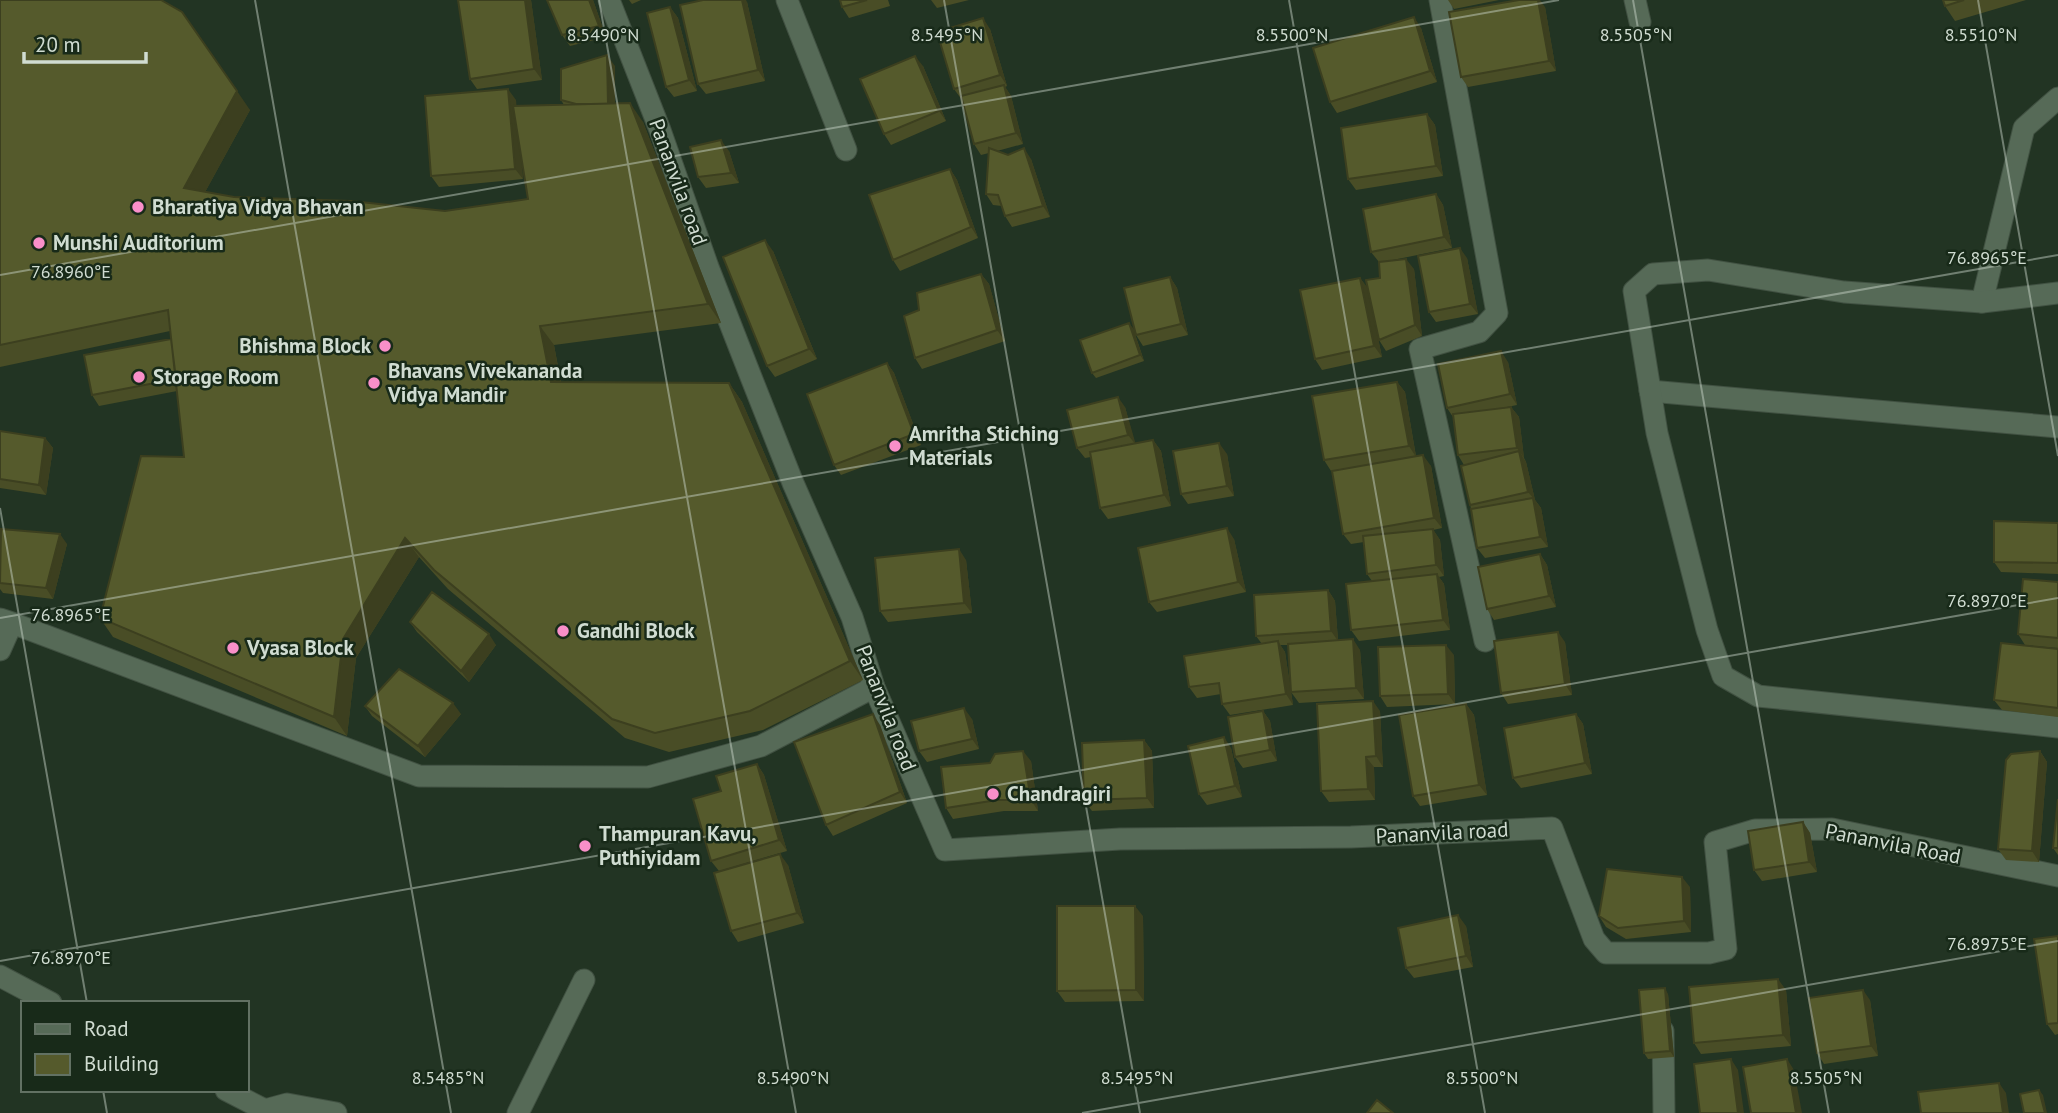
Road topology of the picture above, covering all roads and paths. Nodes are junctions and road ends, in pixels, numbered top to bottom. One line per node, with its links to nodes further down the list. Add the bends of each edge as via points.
1 (608, 0): 15 (street, Pananvila road, via 751,377 852,617)
2 (787, 0): 7 (street)
3 (1440, 0): 13 (street, via 1497,313 1479,332 1420,349)
4 (1635, 0): 5 (street)
5 (1640, 22)
6 (2058, 98): 9 (street, via 2024,128)
7 (846, 150)
8 (2058, 293): 9 (street)
9 (1982, 302): 10 (street, via 1844,292 1708,270 1653,274 1633,292)
10 (1650, 391): 11 (street); 16 (street, via 1707,630 1723,676 1758,695)
11 (2058, 427)
12 (6, 621): 14 (street); 15 (street, via 419,776 648,777 761,746)
13 (1485, 641)
14 (0, 650)
15 (874, 687): 17 (street, Pananvila road, via 945,850 1119,839 1351,837)
16 (2058, 727)
17 (1552, 828): 18 (street, Pananvila Road, via 1594,939 1606,953 1726,949 1715,842 1755,830 1832,829)
18 (2058, 876)
19 (0, 976): 21 (street)
20 (584, 980): 26 (street)
21 (47, 1001)
22 (1656, 1010): 27 (street, via 1663,1031)
23 (230, 1092): 24 (street)
24 (265, 1111): 25 (street, via 287,1104)
25 (336, 1113)
26 (518, 1113)
27 (1664, 1113)

